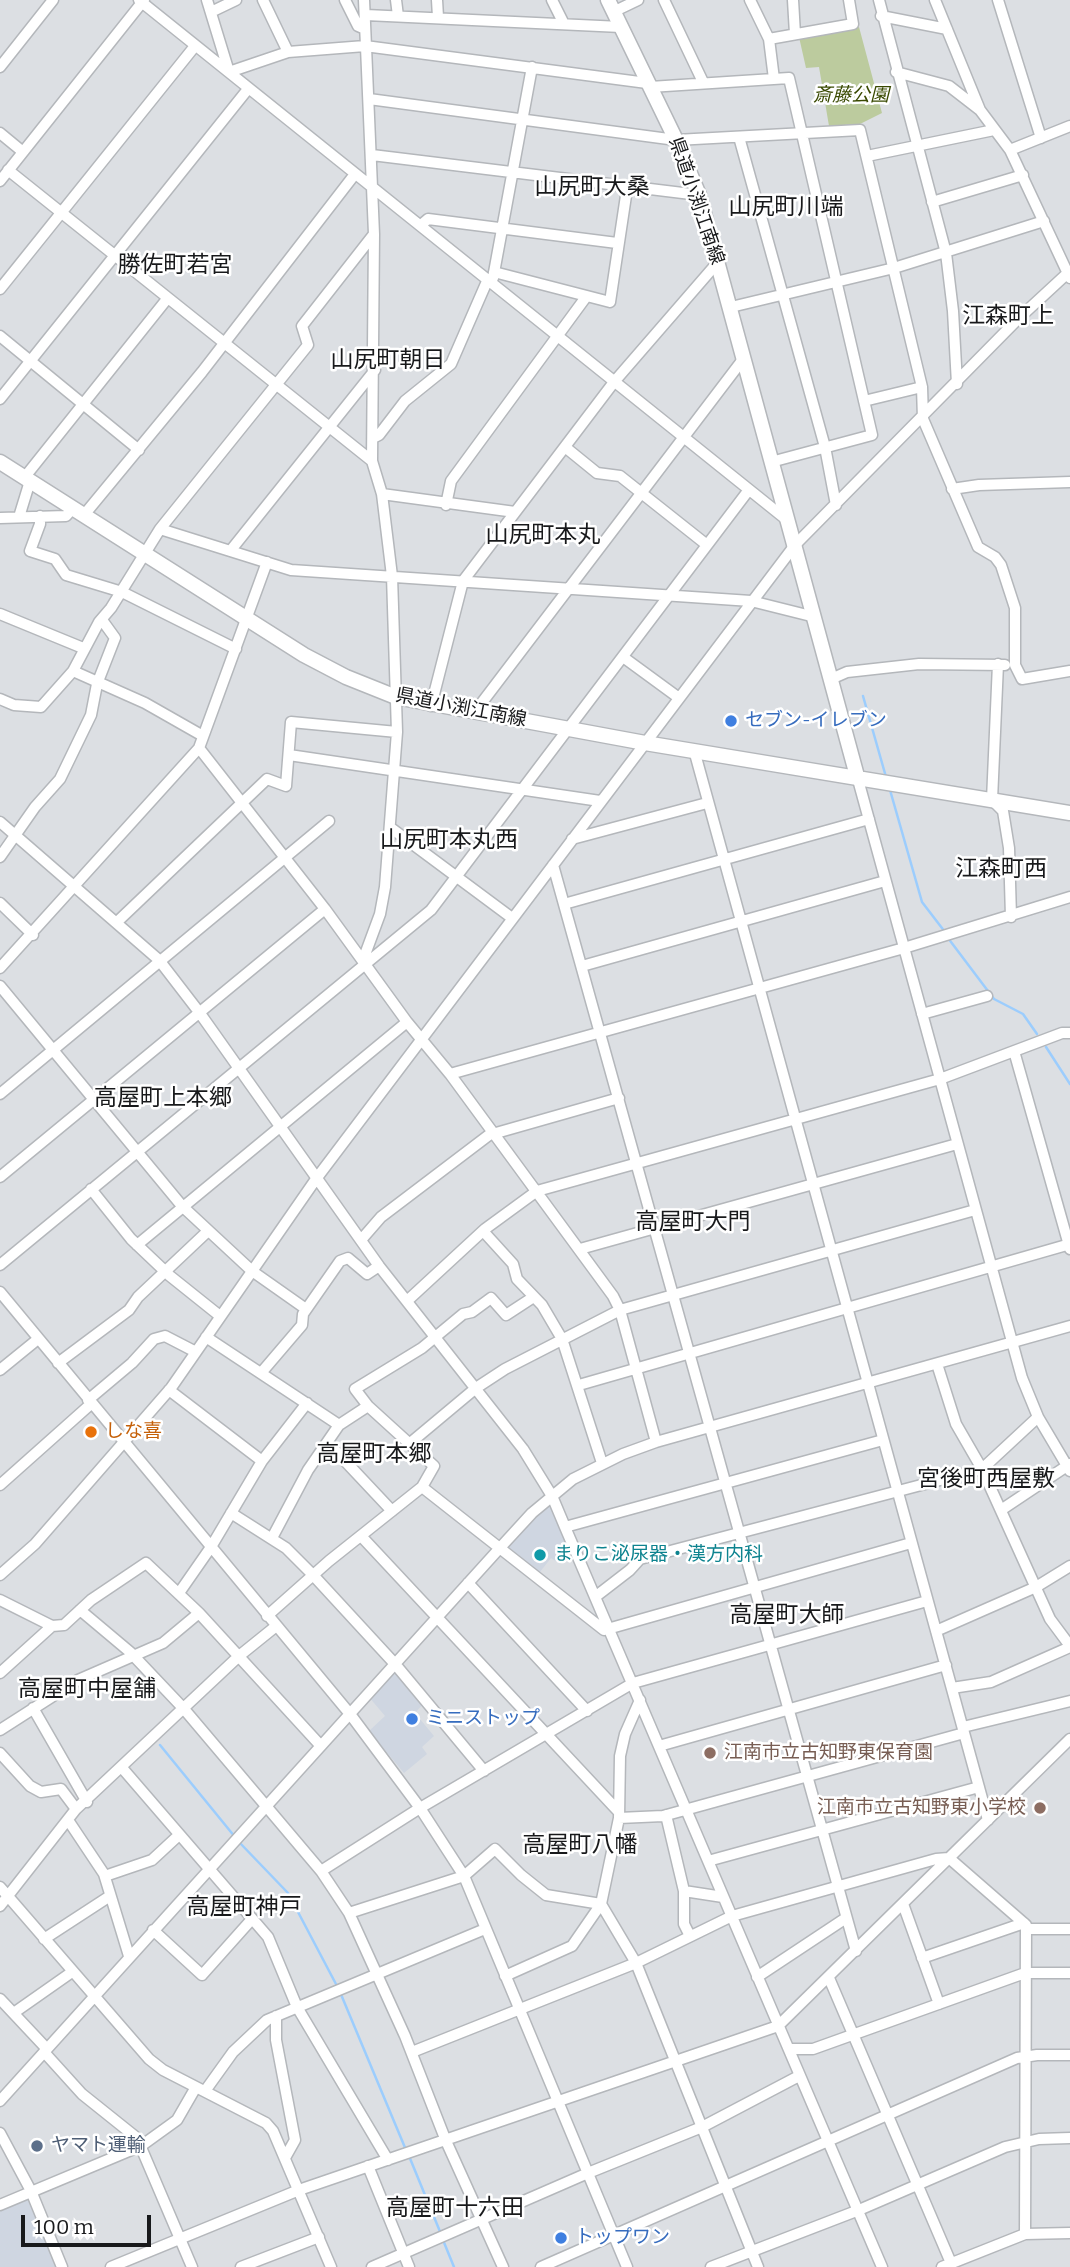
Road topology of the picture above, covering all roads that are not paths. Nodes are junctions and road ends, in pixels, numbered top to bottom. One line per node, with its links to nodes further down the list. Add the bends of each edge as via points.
1 (53, 0): 34 (street)
2 (207, 0): 20 (street)
3 (236, 0): 20 (street)
4 (263, 0): 33 (street)
5 (345, 0): 27 (street, via 358,26)
6 (364, 0): 21 (street)
7 (396, 0): 22 (street)
8 (437, 0): 24 (street)
9 (552, 0): 25 (street)
10 (638, 0): 19 (street)
11 (664, 0): 39 (street)
12 (750, 0): 30 (street)
13 (793, 0): 29 (street)
14 (849, 0): 29 (street, via 853,24)
15 (878, 0): 23 (street)
16 (935, 0): 28 (street)
17 (998, 0): 50 (street)
18 (142, 1): 31 (street); 54 (street)
19 (610, 6): 26 (main road, 県道小渕江南線)
20 (211, 12): 36 (street)
21 (366, 15): 22 (street); 27 (street)
22 (398, 16): 24 (street)
23 (881, 16): 28 (street); 37 (street)
24 (438, 17): 25 (street)
25 (564, 24): 26 (street)
26 (621, 27): 40 (main road, 県道小渕江南線)
27 (365, 29): 32 (street)
28 (947, 29): 43 (street)
29 (795, 34): 30 (street)
30 (769, 39): 38 (street)
31 (195, 46): 36 (street); 66 (street)
32 (365, 46): 33 (street); 35 (street); 42 (street)
33 (288, 52): 36 (street)
34 (0, 66)
35 (532, 67): 40 (street); 44 (street)
36 (229, 72): 41 (street)
37 (896, 72): 43 (street, via 949,86); 52 (street)
38 (774, 79): 39 (street); 47 (street, via 789,78)
39 (703, 82): 40 (street)
40 (649, 85): 51 (main road, 県道小渕江南線)
41 (248, 89): 58 (street); 73 (street)
42 (369, 99): 44 (street); 55 (street)
43 (980, 110): 46 (street)
44 (523, 119): 51 (street); 59 (street)
45 (1070, 126): 50 (street)
46 (994, 130): 52 (street); 53 (street)
47 (803, 132): 49 (street); 56 (street, via 860,130); 78 (street)
48 (0, 133): 54 (street)
49 (739, 137): 51 (street); 80 (street)
50 (1041, 138): 53 (street)
51 (676, 140): 64 (main road, 県道小渕江南線)
52 (917, 147): 56 (street); 65 (street)
53 (1010, 150): 60 (street)
54 (23, 152): 57 (street)
55 (372, 155): 59 (street); 62 (street)
56 (867, 156): 75 (street)
57 (8, 170): 61 (street); 66 (street)
58 (355, 174): 62 (street); 86 (street)
59 (513, 174): 63 (street); 69 (street)
60 (1023, 175): 65 (street); 67 (street)
61 (0, 181)
62 (372, 186): 68 (street); 70 (street)
63 (627, 188): 64 (street); 71 (street)
64 (699, 195): 74 (main road, 県道小渕江南線)
65 (932, 202): 72 (street)
66 (61, 213): 73 (street); 79 (street)
67 (1044, 221): 72 (street); 76 (street)
68 (421, 225): 69 (street, via 428,219); 77 (street)
69 (502, 229): 71 (street); 77 (street)
70 (374, 234): 89 (street); 91 (street, via 302,326 308,345)
71 (617, 243): 81 (street, via 610,302)
72 (946, 253): 75 (street); 92 (street)
73 (114, 256): 82 (street); 88 (street)
74 (718, 262): 83 (main road, 県道小渕江南線); 90 (street)
75 (894, 268): 78 (street); 93 (street)
76 (1069, 274): 92 (street, via 1018,319)
77 (491, 278): 81 (street); 85 (street); 99 (street, via 452,364 405,401)
78 (838, 282): 80 (street); 95 (street)
79 (0, 289)
80 (783, 295): 83 (street); 102 (street)
81 (586, 297): 85 (street)
82 (167, 299): 86 (street); 96 (street)
83 (731, 307): 87 (main road, 県道小渕江南線)
84 (0, 337): 88 (street)
85 (558, 337): 90 (street); 113 (street, via 451,481)
86 (222, 343): 91 (street); 103 (street)
87 (744, 358): 100 (street); 105 (main road, 県道小渕江南線)
88 (31, 360): 94 (street); 96 (street)
89 (375, 370): 98 (street); 99 (street)
90 (614, 382): 100 (street); 101 (street)
91 (276, 384): 98 (street); 121 (street)
92 (957, 384): 97 (street)
93 (922, 387): 95 (street); 97 (street)
94 (0, 399)
95 (864, 401): 102 (street, via 872,435)
96 (83, 404): 103 (street); 107 (street)
97 (923, 419): 109 (street); 114 (street)
98 (329, 427): 104 (street); 124 (street)
99 (373, 438): 104 (street)
100 (683, 438): 110 (street); 111 (street)
101 (565, 447): 111 (street, via 597,472 620,476); 116 (street)
102 (825, 447): 105 (street); 114 (street)
103 (139, 450): 115 (street)
104 (372, 461): 112 (street)
105 (771, 461): 120 (main road, 県道小渕江南線)
106 (0, 462): 107 (main road, 県道小渕江南線)
107 (27, 479): 115 (main road, 県道小渕江南線); 118 (street)
108 (1070, 482): 109 (street)
109 (952, 489): 141 (street, via 978,547 1001,565 1015,608)
110 (748, 491): 120 (street); 122 (street)
111 (641, 492): 122 (street); 129 (street)
112 (382, 494): 113 (street); 127 (street)
113 (446, 505): 116 (street)
114 (836, 505): 123 (street)
115 (79, 511): 117 (street); 125 (main road, 県道小渕江南線)
116 (515, 512): 128 (street)
117 (40, 516): 118 (street); 130 (street, via 30,551 55,559 66,575 78,581)
118 (19, 517): 119 (street)
119 (0, 518)
120 (787, 520): 123 (main road, 県道小渕江南線)
121 (160, 529): 124 (street); 125 (street)
122 (707, 545): 131 (street)
123 (795, 545): 132 (street); 134 (main road, 県道小渕江南線)
124 (230, 550): 126 (street)
125 (145, 554): 130 (street); 135 (main road, 県道小渕江南線)
126 (267, 562): 127 (street, via 291,570); 135 (street)
127 (392, 576): 128 (street); 146 (street)
128 (463, 581): 129 (street); 149 (street)
129 (567, 588): 131 (street); 150 (street)
130 (122, 592): 136 (street); 138 (street)
131 (668, 596): 132 (street); 139 (street)
132 (751, 601): 134 (street); 147 (street)
133 (0, 614): 137 (street)
134 (815, 617): 144 (main road, 県道小渕江南線)
135 (247, 618): 138 (street); 146 (main road, 県道小渕江南線, via 336,671)
136 (102, 620): 137 (street); 145 (street, via 115,638)
137 (83, 648): 142 (street)
138 (236, 649): 153 (street)
139 (623, 657): 147 (street); 151 (street)
140 (998, 664): 141 (street); 144 (street, via 919,664 847,672); 161 (street)
141 (1015, 666): 143 (street, via 1022,679)
142 (73, 671): 145 (street); 148 (street, via 41,707)
143 (1070, 671)
144 (831, 679): 159 (main road, 県道小渕江南線)
145 (97, 684): 153 (street, via 145,703); 170 (street, via 91,715 60,779)
146 (396, 697): 149 (main road, 県道小渕江南線); 152 (street)
147 (679, 698): 154 (street)
148 (0, 699)
149 (431, 705): 150 (main road, 県道小渕江南線)
150 (474, 713): 151 (main road, 県道小渕江南線)
151 (568, 729): 154 (main road, 県道小渕江南線); 160 (street)
152 (397, 732): 157 (street, via 291,722); 158 (street)
153 (203, 736): 155 (street)
154 (645, 743): 156 (main road, 県道小渕江南線); 162 (street)
155 (199, 748): 163 (street); 178 (street)
156 (694, 750): 159 (main road, 県道小渕江南線); 164 (street)
157 (289, 755): 158 (street); 163 (street, via 286,786 267,779)
158 (396, 769): 160 (street); 169 (street)
159 (857, 776): 161 (main road, 県道小渕江南線); 166 (street)
160 (521, 790): 162 (street); 176 (street)
161 (992, 800): 165 (main road, 県道小渕江南線); 183 (street, via 1003,811)
162 (600, 801): 171 (street)
163 (242, 803): 173 (street); 185 (street)
164 (707, 803): 171 (street); 174 (street)
165 (1070, 813)
166 (869, 819): 174 (street); 177 (street)
167 (329, 821): 173 (street)
168 (0, 822): 170 (street)
169 (391, 828): 176 (street); 190 (street, via 380,914)
170 (16, 836): 172 (street); 178 (street)
171 (572, 839): 175 (street)
172 (0, 857)
173 (284, 857): 182 (street); 189 (street)
174 (723, 859): 181 (street); 186 (street)
175 (553, 865): 181 (street); 184 (street)
176 (456, 877): 184 (street); 190 (street, via 431,910)
177 (885, 881): 186 (street); 188 (street)
178 (76, 887): 185 (street); 187 (street)
179 (1070, 897): 183 (street)
180 (0, 903): 187 (street)
181 (564, 904): 191 (street)
182 (325, 909): 190 (street); 196 (street)
183 (1011, 917): 188 (street)
184 (512, 918): 201 (street)
185 (117, 922): 189 (street)
186 (741, 922): 191 (street); 194 (street)
187 (33, 935): 192 (street)
188 (904, 948): 194 (street); 197 (street)
189 (159, 960): 196 (street); 202 (street)
190 (364, 962): 198 (street); 204 (street)
191 (582, 966): 199 (street)
192 (0, 968)
193 (0, 986): 202 (street)
194 (758, 987): 199 (street); 210 (street)
195 (987, 996): 197 (street)
196 (199, 1012): 204 (street); 208 (street)
197 (922, 1014): 206 (street)
198 (407, 1022): 201 (street); 211 (street)
199 (601, 1032): 205 (street); 209 (street)
200 (1070, 1033): 203 (street)
201 (421, 1039): 205 (street); 217 (street)
202 (53, 1050): 207 (street); 208 (street)
203 (1014, 1051): 206 (street); 228 (street)
204 (238, 1070): 211 (street); 214 (street)
205 (450, 1074): 212 (street)
206 (940, 1079): 210 (street); 213 (street)
207 (0, 1094)
208 (94, 1098): 214 (street); 216 (street)
209 (619, 1098): 212 (street); 215 (street)
210 (794, 1118): 215 (street); 218 (street)
211 (281, 1125): 217 (street); 221 (street)
212 (494, 1133): 220 (street); 226 (street, via 381,1217)
213 (957, 1143): 218 (street); 222 (street)
214 (136, 1152): 219 (street); 221 (street)
215 (637, 1163): 220 (street); 223 (street)
216 (0, 1177)
217 (316, 1179): 226 (street); 234 (street)
218 (814, 1184): 223 (street); 230 (street)
219 (91, 1189): 227 (street); 231 (street)
220 (537, 1191): 225 (street); 229 (street)
221 (182, 1206): 224 (street); 227 (street)
222 (975, 1210): 230 (street); 233 (street)
223 (655, 1228): 229 (street); 237 (street)
224 (208, 1231): 234 (street); 235 (street)
225 (483, 1231): 238 (street, via 513,1264 514,1275); 239 (street)
226 (361, 1240): 232 (street)
227 (137, 1245): 235 (street)
228 (1069, 1246): 233 (street)
229 (580, 1249): 242 (street)
230 (831, 1251): 237 (street); 241 (street)
231 (0, 1265)
232 (379, 1266): 239 (street); 240 (street, via 367,1274 348,1258 340,1261)
233 (991, 1266): 241 (street); 249 (street)
234 (251, 1271): 240 (street); 243 (street)
235 (167, 1273): 243 (street); 252 (street, via 129,1310)
236 (0, 1292): 247 (street)
237 (673, 1296): 242 (street); 251 (street)
238 (532, 1298): 246 (street, via 506,1315 491,1298 463,1314); 248 (street, via 542,1305)
239 (407, 1301): 246 (street)
240 (306, 1309): 256 (street, via 302,1325)
241 (846, 1309): 251 (street); 257 (street)
242 (620, 1310): 248 (street); 255 (street)
243 (220, 1316): 245 (street)
244 (1070, 1326): 249 (street)
245 (206, 1337): 250 (street); 256 (street)
246 (436, 1338): 259 (street); 263 (street, via 355,1390)
247 (38, 1339): 252 (street); 254 (street)
248 (562, 1339): 258 (street); 259 (street)
249 (1012, 1342): 253 (street); 264 (street)
250 (196, 1352): 260 (street); 261 (street, via 165,1336 155,1339)
251 (690, 1355): 255 (street); 266 (street)
252 (58, 1363): 261 (street)
253 (937, 1364): 257 (street); 275 (street, via 956,1424)
254 (0, 1370)
255 (636, 1370): 258 (street); 269 (street)
256 (261, 1373): 262 (street)
257 (868, 1384): 266 (street); 267 (street)
258 (579, 1385): 273 (street)
259 (476, 1388): 271 (street); 280 (street)
260 (169, 1390): 268 (street); 272 (street)
261 (90, 1401): 268 (street); 277 (street)
262 (307, 1403): 265 (street); 272 (street)
263 (368, 1406): 265 (street); 271 (street)
264 (1038, 1417): 274 (street); 275 (street)
265 (339, 1425): 270 (street)
266 (710, 1427): 269 (street); 276 (street)
267 (883, 1440): 276 (street); 279 (street)
268 (126, 1443): 289 (street); 292 (street, via 35,1544)
269 (656, 1443): 273 (street)
270 (329, 1444): 282 (street); 287 (street, via 308,1470)
271 (409, 1444): 278 (street, via 434,1466)
272 (262, 1461): 283 (street)
273 (602, 1463): 280 (street)
274 (1069, 1467): 281 (street)
275 (982, 1469): 279 (street); 281 (street)
276 (726, 1483): 284 (street); 285 (street)
277 (0, 1485)
278 (422, 1487): 282 (street); 290 (street)
279 (897, 1492): 285 (street); 288 (street)
280 (552, 1496): 284 (street); 290 (street)
281 (1001, 1510): 296 (street)
282 (392, 1511): 286 (street)
283 (231, 1513): 287 (street); 289 (street)
284 (565, 1527): 298 (street)
285 (739, 1533): 295 (street); 298 (street, via 640,1559)
286 (361, 1536): 293 (street); 304 (street)
287 (272, 1538): 293 (street)
288 (911, 1543): 295 (street); 300 (street)
289 (211, 1547): 297 (street); 303 (street)
290 (498, 1550): 294 (street); 307 (street, via 599,1628)
291 (1070, 1566): 296 (street)
292 (0, 1575)
293 (313, 1575): 303 (street); 314 (street)
294 (468, 1583): 304 (street); 324 (street)
295 (755, 1587): 307 (street); 310 (street)
296 (1036, 1587): 308 (street); 309 (street)
297 (179, 1593): 301 (street, via 146,1563); 302 (street)
298 (596, 1597): 307 (street)
299 (0, 1600): 305 (street)
300 (927, 1601): 308 (street); 310 (street)
301 (80, 1610): 305 (street, via 64,1625); 313 (street)
302 (199, 1613): 312 (street); 313 (street, via 163,1643)
303 (267, 1616): 306 (street)
304 (437, 1616): 314 (street); 328 (street)
305 (52, 1626): 316 (street)
306 (275, 1626): 312 (street); 325 (street)
307 (609, 1628): 317 (street)
308 (936, 1631): 315 (street)
309 (1066, 1633): 311 (street)
310 (770, 1645): 317 (street); 323 (street)
311 (1070, 1646): 318 (street, via 991,1682)
312 (239, 1656): 322 (street); 330 (street)
313 (134, 1657): 321 (street, via 78,1680); 322 (street)
314 (395, 1664): 325 (street); 334 (street)
315 (946, 1665): 318 (street); 323 (street)
316 (0, 1673)
317 (633, 1683): 319 (street); 324 (street)
318 (952, 1688): 327 (street)
319 (640, 1700): 331 (street); 342 (street, via 620,1756)
320 (1070, 1701): 327 (street)
321 (33, 1708): 326 (street); 337 (street)
322 (184, 1709): 333 (street); 338 (street)
323 (788, 1710): 331 (street); 335 (street)
324 (587, 1711): 328 (street)
325 (349, 1714): 330 (street); 339 (street)
326 (0, 1730)
327 (964, 1730): 335 (street); 336 (street)
328 (547, 1734): 334 (street); 342 (street)
329 (1070, 1739): 345 (street)
330 (320, 1745): 338 (street)
331 (659, 1746): 341 (street)
332 (0, 1753): 340 (street, via 30,1786 41,1792 61,1789)
333 (123, 1769): 337 (street); 347 (street)
334 (484, 1771): 339 (street)
335 (809, 1777): 341 (street); 346 (street)
336 (979, 1787): 345 (street); 346 (street)
337 (87, 1802): 340 (street)
338 (266, 1805): 350 (street); 351 (street)
339 (421, 1808): 351 (street); 353 (street)
340 (76, 1809): 344 (street)
341 (685, 1809): 343 (street); 349 (street)
342 (618, 1814): 343 (street); 359 (street)
343 (666, 1815): 355 (street)
344 (68, 1820): 352 (street); 356 (street)
345 (988, 1820): 348 (street)
346 (822, 1830): 349 (street); 354 (street)
347 (179, 1835): 350 (street); 352 (street, via 152,1860)
348 (948, 1858): 354 (street); 360 (street); 366 (street)
349 (708, 1861): 358 (street)
350 (208, 1869): 365 (street); 368 (street)
351 (321, 1871): 362 (street)
352 (105, 1876): 357 (street)
353 (464, 1876): 359 (street, via 495,1849 546,1895); 362 (street); 369 (street)
354 (836, 1886): 363 (street); 364 (street)
355 (684, 1891): 358 (street); 370 (street, via 684,1924)
356 (4, 1892): 361 (street); 371 (street)
357 (110, 1896): 371 (street); 373 (street)
358 (723, 1897): 363 (street)
359 (601, 1903): 375 (street); 380 (street, via 572,1946)
360 (903, 1904): 372 (street); 374 (street)
361 (0, 1906)
362 (349, 1913): 379 (street)
363 (732, 1916): 370 (street); 381 (street)
364 (846, 1918): 372 (street); 381 (street)
365 (252, 1919): 368 (street, via 202,1975); 386 (street, via 268,1937)
366 (1025, 1926): 367 (street); 374 (street); 377 (street)
367 (1070, 1929)
368 (153, 1930): 373 (street)
369 (485, 1930): 379 (street); 380 (street)
370 (690, 1936): 375 (street)
371 (44, 1939): 376 (street)
372 (856, 1951): 382 (street)
373 (129, 1956): 383 (street)
374 (922, 1958): 385 (street)
375 (636, 1963): 387 (street); 397 (street)
376 (72, 1972): 383 (street); 388 (street)
377 (1025, 1973): 378 (street); 385 (street); 396 (street)
378 (1070, 1973)
379 (375, 1975): 386 (street); 394 (street)
380 (505, 1976): 387 (street)
381 (757, 1977): 390 (street)
382 (829, 1978): 390 (street); 391 (street)
383 (93, 1996): 393 (street); 399 (street, via 149,2059)
384 (0, 1999): 388 (street)
385 (939, 2004): 391 (street)
386 (297, 2007): 389 (street); 411 (street)
387 (520, 2011): 394 (street); 401 (street)
388 (15, 2012): 393 (street)
389 (276, 2016): 399 (street, via 233,2052); 410 (street, via 276,2040 295,2140)
390 (778, 2026): 392 (street); 397 (street)
391 (854, 2034): 392 (street, via 813,2049); 402 (street)
392 (789, 2049): 398 (street)
393 (45, 2050): 400 (street); 409 (street, via 82,2094)
394 (412, 2052): 406 (street)
395 (1070, 2055): 396 (street)
396 (1026, 2056): 402 (street); 407 (street)
397 (675, 2062): 401 (street); 403 (street)
398 (799, 2076): 403 (street); 408 (street)
399 (200, 2089): 409 (street, via 177,2120); 410 (street, via 265,2123)
400 (0, 2101)
401 (559, 2101): 406 (street); 413 (street)
402 (888, 2115): 408 (street); 414 (street)
403 (702, 2127): 413 (street); 415 (street)
404 (0, 2133): 417 (street)
405 (1070, 2138): 407 (street)
406 (446, 2141): 411 (street); 420 (street)
407 (1025, 2141): 414 (street); 422 (street)
408 (828, 2142): 415 (street); 419 (street)
409 (141, 2146): 417 (street); 425 (street)
410 (286, 2156): 416 (street)
411 (388, 2160): 412 (street)
412 (368, 2166): 416 (street); 427 (street)
413 (588, 2172): 420 (street); 423 (street)
414 (917, 2185): 419 (street); 429 (street)
415 (726, 2187): 423 (street); 426 (street)
416 (299, 2190): 424 (street); 425 (street)
417 (31, 2191): 418 (street); 430 (street)
418 (0, 2205)
419 (859, 2210): 426 (street); 442 (street)
420 (481, 2221): 427 (street); 437 (street)
421 (1070, 2233): 422 (street)
422 (1024, 2234): 428 (street)
423 (615, 2236): 438 (street); 439 (street)
424 (319, 2237): 433 (street); 434 (street)
425 (181, 2240): 431 (street); 432 (street)
426 (751, 2250): 440 (street); 441 (street)
427 (404, 2253): 435 (street); 436 (street)
428 (977, 2253): 429 (street); 443 (street)
429 (946, 2265)
430 (62, 2267)
431 (111, 2267)
432 (192, 2267)
433 (241, 2267)
434 (331, 2267)
435 (372, 2267)
436 (409, 2267)
437 (503, 2267)
438 (541, 2267)
439 (627, 2267)
440 (711, 2267)
441 (758, 2267)
442 (882, 2267)
443 (976, 2267)

